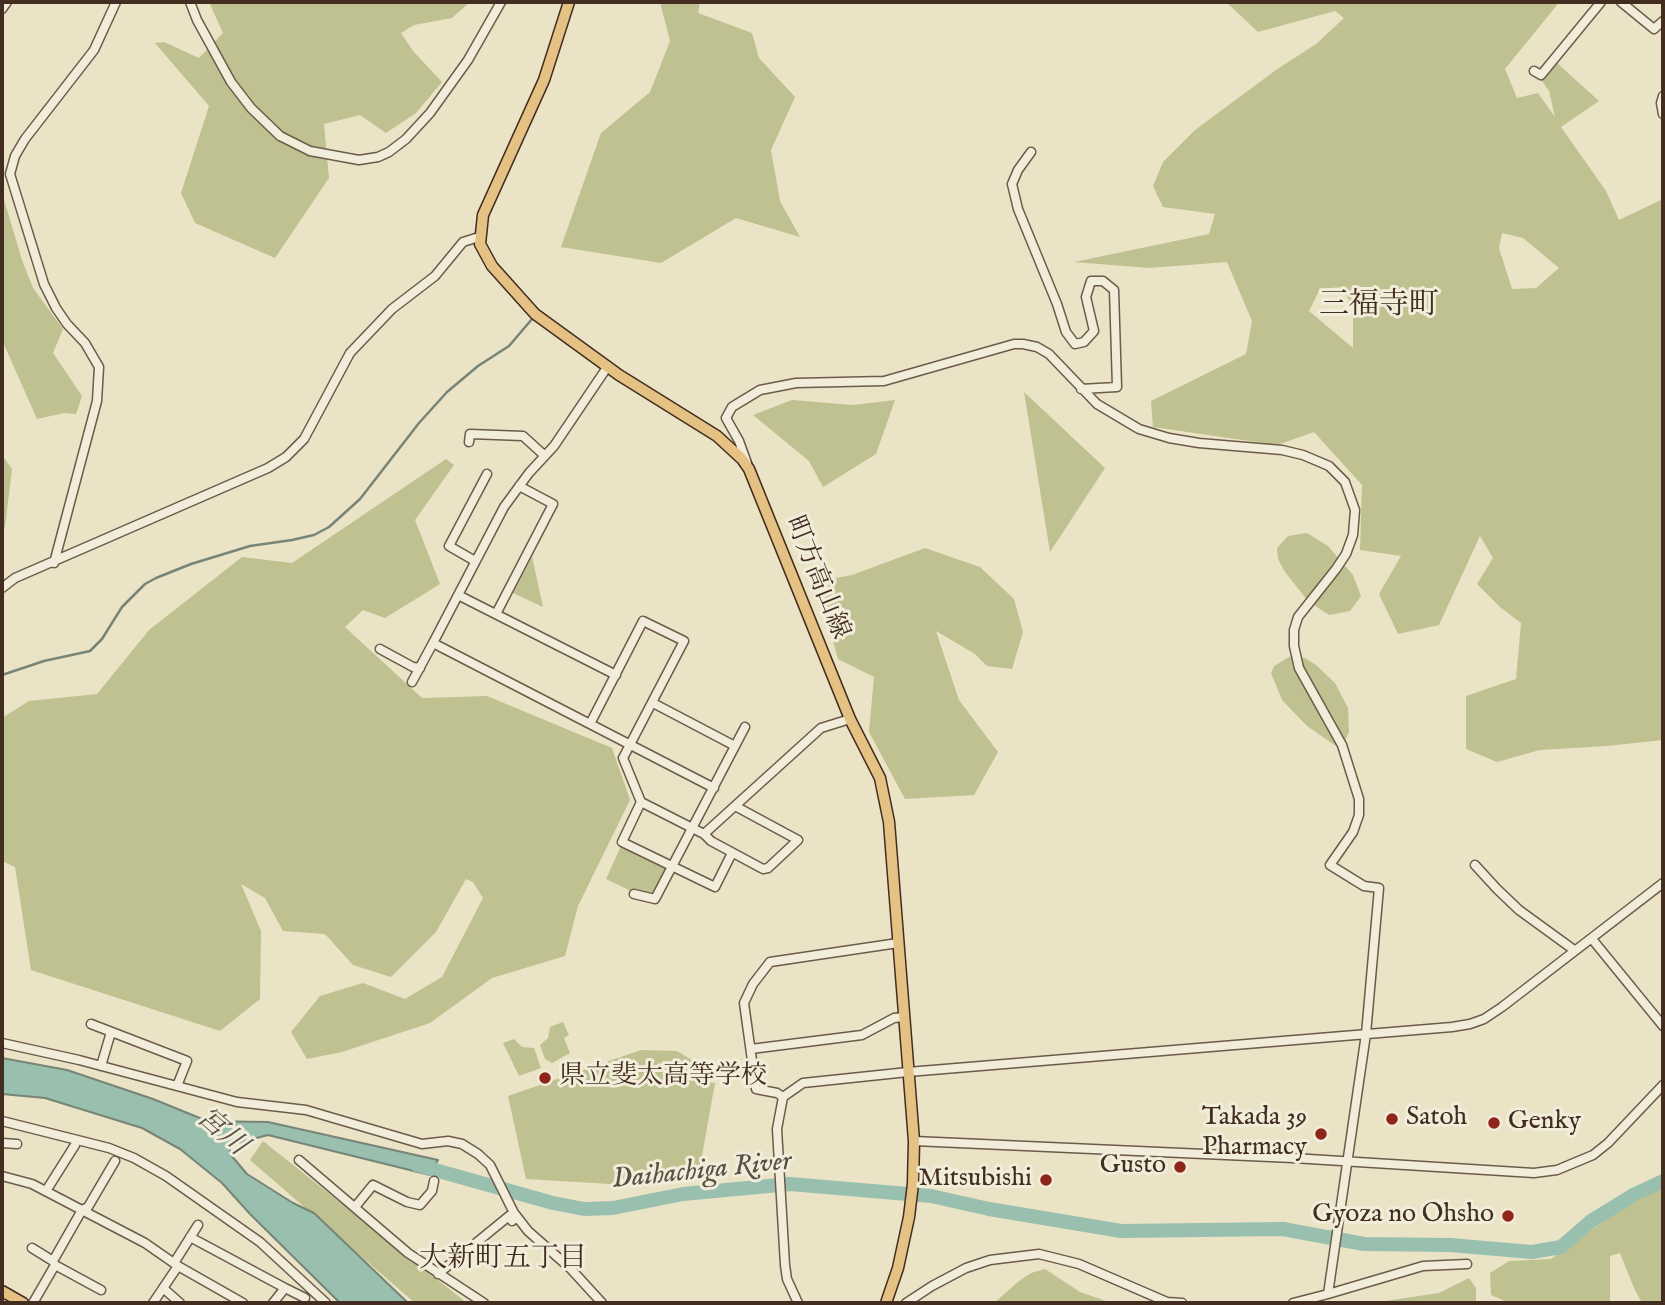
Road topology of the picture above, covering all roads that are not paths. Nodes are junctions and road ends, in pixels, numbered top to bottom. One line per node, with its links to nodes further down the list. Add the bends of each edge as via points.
1 (7, 2): 8 (street)
2 (116, 2): 23 (street, via 94,50 25,139 10,174 44,284 99,367 97,401)
3 (190, 2): 4 (street, via 231,82 280,136 310,151 359,160 389,152 430,113)
4 (501, 2)
5 (569, 2): 14 (main road, via 544,80 483,215)
6 (1601, 2): 10 (street, via 1541,75)
7 (1621, 2): 9 (street, via 1654,29)
8 (2, 9)
9 (1663, 21)
10 (1534, 71)
11 (1663, 96): 12 (street)
12 (1663, 114)
13 (1031, 152): 16 (street, via 1012,184 1066,332 1075,344 1094,331 1086,297 1091,281 1103,281 1114,290 1117,387)
14 (480, 237): 15 (main road, 町方高山線, via 492,267 535,314); 23 (street, via 463,242 435,276 392,309 350,353 295,451 268,468)
15 (608, 366): 18 (street); 19 (main road, 町方高山線, via 724,441)
16 (1081, 389): 19 (street, via 1049,354 1023,344 884,382 781,384 748,395 727,413); 55 (street, via 1105,410 1149,432 1313,457 1348,488 1356,525 1350,546 1298,617 1293,638 1299,668 1337,733 1359,799 1353,832 1330,865 1364,886 1379,888)
17 (469, 442): 18 (street, via 470,434 523,436)
18 (545, 456): 21 (street)
19 (749, 469): 33 (main road, 町方高山線)
20 (487, 474): 22 (street, via 449,546)
21 (519, 486): 22 (street); 26 (street, via 553,504)
22 (475, 561): 25 (street)
23 (54, 564): 24 (street, via 15,578)
24 (2, 588)
25 (458, 594): 26 (street); 27 (street)
26 (496, 614): 30 (street)
27 (433, 643): 29 (street); 34 (street)
28 (380, 649): 29 (street)
29 (420, 668): 31 (street)
30 (616, 675): 32 (street, via 643,621 684,641); 34 (street)
31 (412, 682)
32 (653, 703): 36 (street); 37 (street)
33 (850, 719): 40 (street, via 821,728); 49 (main road, 町方高山線, via 883,788)
34 (590, 724): 36 (street)
35 (745, 727): 37 (street)
36 (632, 744): 38 (street); 39 (street, via 623,758)
37 (736, 746): 38 (street)
38 (714, 788): 41 (street)
39 (641, 802): 41 (street); 45 (street, via 622,842)
40 (735, 806): 42 (street); 43 (street, via 798,840 763,869)
41 (692, 829): 42 (street); 45 (street)
42 (704, 834): 43 (street)
43 (732, 853): 45 (street, via 715,887)
44 (1475, 865): 50 (street, via 1519,911)
45 (673, 866): 47 (street, via 655,899)
46 (1663, 883): 48 (street)
47 (634, 894)
48 (1592, 939): 50 (street); 53 (street)
49 (898, 943): 51 (main road, 町方高山線); 57 (street, via 771,962 744,1003)
50 (1574, 950): 55 (street, via 1478,1022)
51 (904, 1017): 57 (street, via 862,1035); 59 (main road, 町方高山線)
52 (91, 1024): 54 (street)
53 (1663, 1026)
54 (111, 1032): 58 (street); 61 (street, via 187,1061)
55 (1366, 1034): 59 (street); 70 (street)
56 (2, 1043): 58 (street)
57 (751, 1048): 62 (street, via 756,1089)
58 (101, 1066): 61 (street)
59 (908, 1072): 62 (street, via 809,1082); 64 (main road, 町方高山線)
60 (1663, 1085): 70 (street, via 1600,1149 1557,1170 1534,1173)
61 (177, 1086): 76 (street, via 249,1105 320,1114 422,1144 462,1144 493,1169)
62 (783, 1097): 99 (street, via 777,1129 781,1200 787,1279)
63 (2, 1121): 96 (street, via 134,1158 260,1242)
64 (914, 1141): 70 (street); 100 (main road, 町方高山線, via 909,1217)
65 (2, 1143): 66 (street)
66 (17, 1144)
67 (75, 1145): 73 (street)
68 (299, 1160): 74 (street)
69 (115, 1161): 75 (street)
70 (1346, 1163): 88 (street)
71 (2, 1175): 73 (street)
72 (434, 1181): 74 (street, via 420,1205 373,1185)
73 (46, 1191): 75 (street)
74 (355, 1207): 83 (street)
75 (82, 1210): 80 (street); 81 (street)
76 (516, 1215): 83 (street); 98 (street)
77 (198, 1225): 78 (street)
78 (190, 1237): 81 (street); 85 (street)
79 (32, 1248): 80 (street)
80 (53, 1263): 86 (street); 91 (street)
81 (176, 1264): 84 (street); 94 (street)
82 (1467, 1264): 88 (street, via 1423,1266)
83 (438, 1274): 97 (street)
84 (163, 1288): 92 (street); 93 (street)
85 (285, 1288): 89 (street); 95 (street)
86 (101, 1290)
87 (2, 1291): 90 (main road)
88 (1328, 1294): 103 (street)
89 (304, 1298)
90 (23, 1303)
91 (33, 1303)
92 (153, 1303)
93 (180, 1303)
94 (243, 1303)
95 (273, 1303)
96 (326, 1303)
97 (484, 1303)
98 (602, 1303)
99 (798, 1303)
100 (886, 1303)
101 (906, 1303): 102 (street, via 966,1268 1039,1254 1079,1264 1167,1302)
102 (1182, 1303)
103 (1293, 1303)

